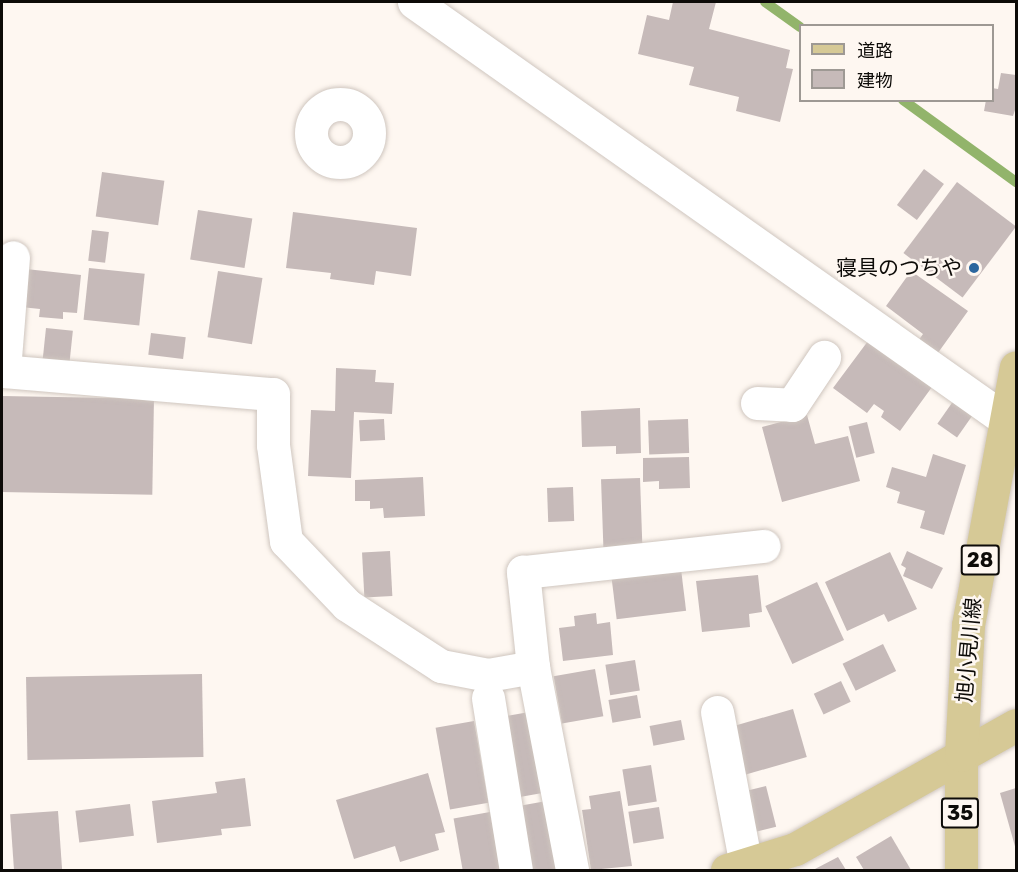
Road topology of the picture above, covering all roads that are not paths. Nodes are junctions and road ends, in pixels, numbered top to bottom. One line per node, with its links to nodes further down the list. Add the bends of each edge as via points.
1 (414, 2): 7 (street)
2 (13, 257): 5 (street)
3 (824, 357): 6 (street, via 792,405)
4 (1017, 368): 7 (main road, 旭小見川線 / 28)
5 (3, 371): 9 (street, via 273,394 273,445 286,542 347,605 441,666 488,675)
6 (757, 403)
7 (1006, 420): 13 (main road, 旭小見川線 / 28, via 968,625)
8 (764, 546): 9 (street, via 523,572)
9 (533, 667): 16 (street)
10 (488, 698): 15 (street)
11 (717, 712): 14 (street)
12 (1017, 725): 13 (main road)
13 (962, 755): 14 (main road, via 795,849); 17 (main road, 35)
14 (736, 867)
15 (516, 870)
16 (572, 870)
17 (961, 870)

